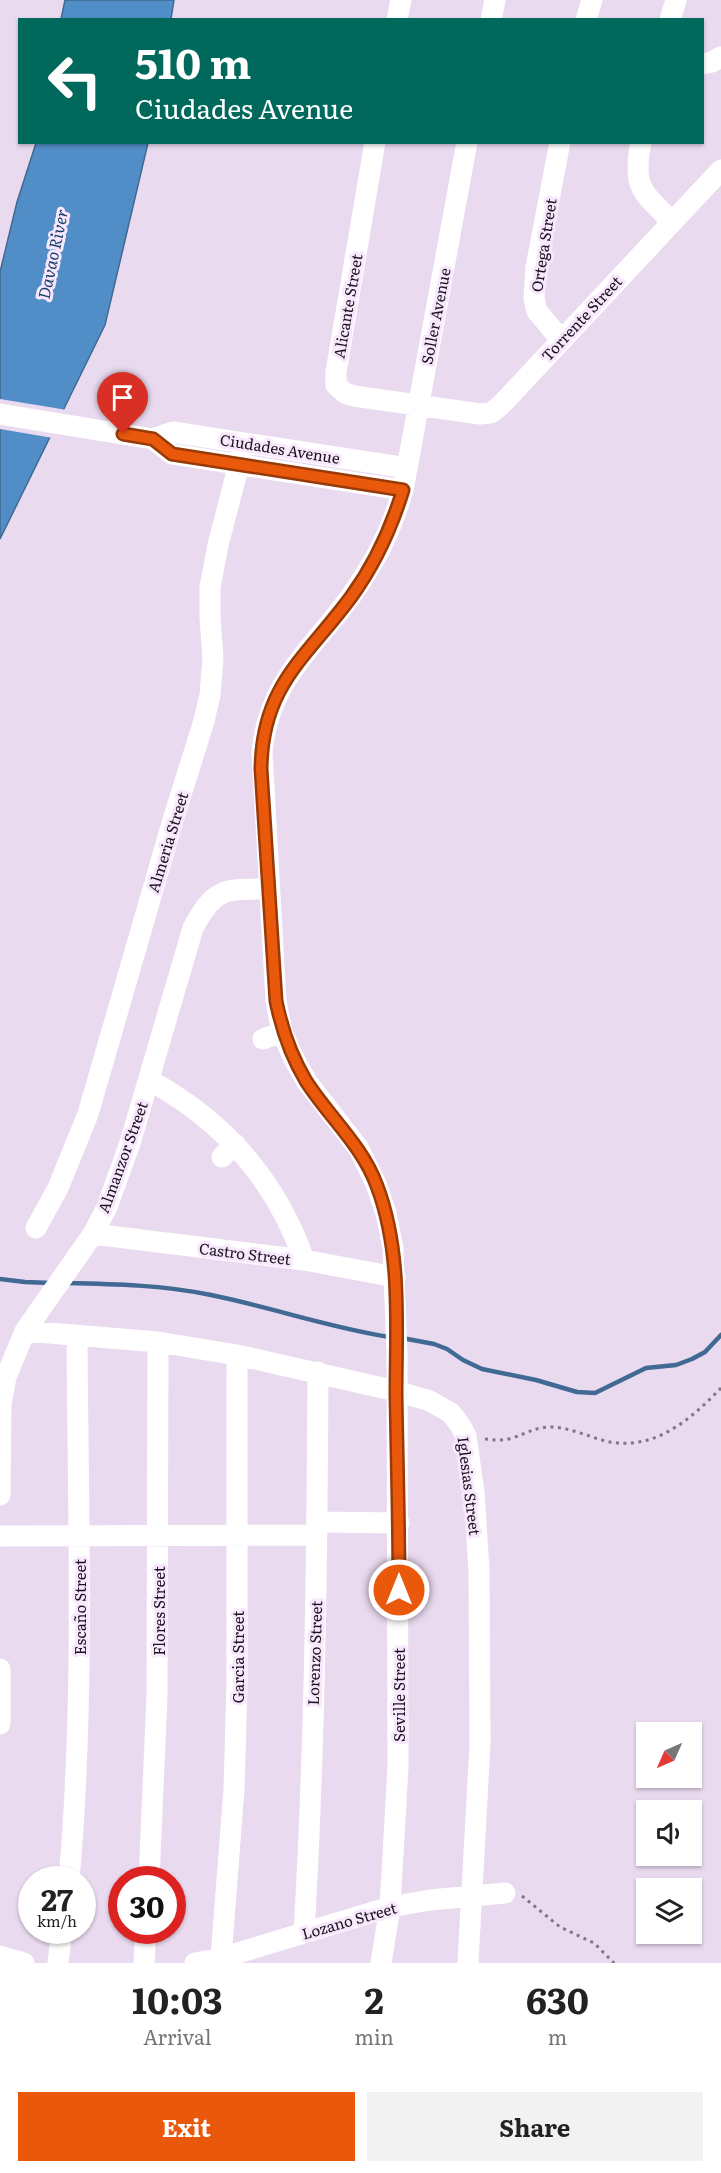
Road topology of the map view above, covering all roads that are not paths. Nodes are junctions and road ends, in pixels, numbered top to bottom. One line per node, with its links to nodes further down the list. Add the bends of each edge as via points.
1 (401, 0): 5 (street)
2 (495, 0): 6 (street)
3 (592, 0): 7 (street)
4 (676, 0): 8 (street)
5 (397, 18)
6 (491, 18)
7 (587, 18)
8 (671, 18)
9 (721, 57): 10 (street)
10 (704, 64)
11 (375, 144): 18 (street, Alicante Street, via 335,380 345,393)
12 (467, 144): 18 (street, Soller Avenue)
13 (560, 144): 17 (street, Ortega Street, via 536,267 534,298 537,311)
14 (640, 144): 16 (street, via 637,177 641,188)
15 (721, 170): 16 (street, Torrente Street)
16 (672, 222): 17 (street, Torrente Street)
17 (561, 340): 18 (street, Torrente Street, via 491,413)
18 (418, 406): 23 (street, Soller Avenue)
19 (0, 414): 20 (street, Ciudades Avenue)
20 (148, 439): 21 (street, Ciudades Avenue, via 173,432); 22 (street, Ciudades Avenue, via 172,454)
21 (242, 443): 22 (street, Almeria Street); 23 (street, Ciudades Avenue)
22 (239, 464): 24 (street, Ciudades Avenue); 27 (street, Almeria Street, via 210,587 213,658 204,721 88,1114 58,1188)
23 (407, 468): 24 (street, Soller Avenue)
24 (403, 490): 25 (street, Seville Street, via 374,563 284,681 270,711 261,769)
25 (269, 889): 26 (street, Almanzor Street, via 226,890 208,903 200,915); 30 (street, Seville Street, via 276,1001 273,1035 359,1149 386,1213)
26 (149, 1080): 28 (street, Almanzor Street, via 120,1173); 29 (street, via 187,1103 279,1202)
27 (36, 1228)
28 (93, 1234): 29 (street, Castro Street); 31 (street, Almanzor Street)
29 (304, 1260): 30 (street, Castro Street)
30 (395, 1277): 36 (street, Seville Street)
31 (25, 1331): 32 (street, Iglesias Street); 37 (street, Almanzor Street, via 6,1377)
32 (77, 1335): 33 (street, Iglesias Street); 40 (street, Escaño Street)
33 (158, 1342): 34 (street, Iglesias Street); 41 (street, Flores Street)
34 (237, 1355): 35 (street, Iglesias Street); 42 (street, Garcia Street)
35 (318, 1372): 36 (street, Iglesias Street); 39 (street, Lorenzo Street)
36 (396, 1391): 38 (street, Seville Street); 50 (street, Iglesias Street, via 442,1407 451,1413 466,1436 479,1570 480,1744)
37 (0, 1495)
38 (399, 1523): 39 (street); 51 (street, Seville Street, via 398,1767)
39 (317, 1528): 42 (street); 52 (street, Lorenzo Street)
40 (78, 1535): 41 (street); 43 (street); 47 (street, Escaño Street, via 80,1687)
41 (158, 1535): 42 (street); 48 (street, Flores Street, via 158,1696)
42 (237, 1535): 56 (street, Garcia Street, via 234,1789)
43 (0, 1536)
44 (0, 1669): 45 (street)
45 (0, 1717): 46 (street)
46 (0, 1724)
47 (70, 1866)
48 (150, 1866)
49 (505, 1893): 50 (street, Lozano Street)
50 (472, 1895): 51 (street, Lozano Street); 62 (street, Iglesias Street)
51 (390, 1907): 52 (street, Lozano Street); 61 (street, Seville Street)
52 (304, 1933): 56 (street, Lozano Street)
53 (60, 1944): 58 (street)
54 (145, 1944): 59 (street)
55 (0, 1956): 57 (street)
56 (221, 1958): 60 (street, Lozano Street)
57 (24, 1963)
58 (58, 1963)
59 (144, 1963)
60 (195, 1963)
61 (381, 1963)
62 (468, 1963)

